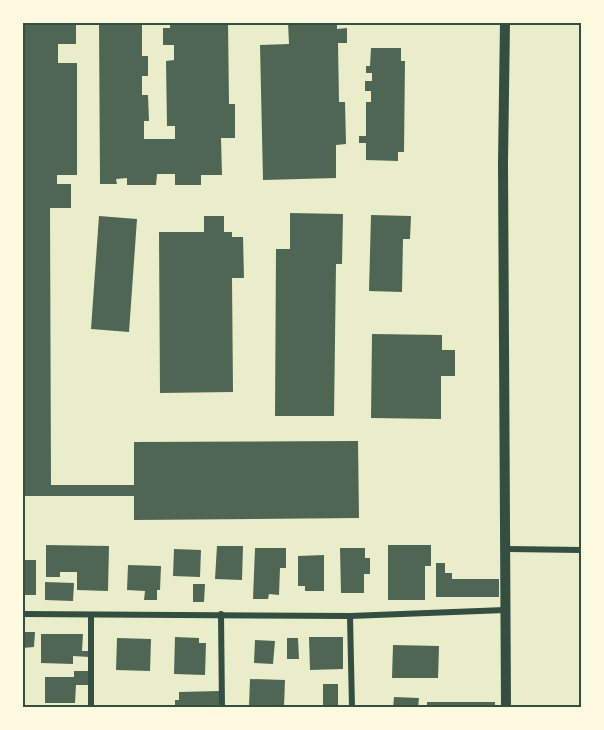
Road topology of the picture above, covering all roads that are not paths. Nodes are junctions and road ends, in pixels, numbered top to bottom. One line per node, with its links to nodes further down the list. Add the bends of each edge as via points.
1 (505, 22): 2 (street)
2 (506, 549): 3 (street); 4 (street)
3 (582, 549)
4 (505, 610): 8 (street); 12 (street)
5 (22, 614): 7 (street)
6 (221, 614): 7 (street); 8 (street); 10 (street)
7 (91, 616): 9 (street)
8 (350, 616): 11 (street)
9 (91, 708)
10 (222, 708)
11 (352, 708)
12 (506, 708)

